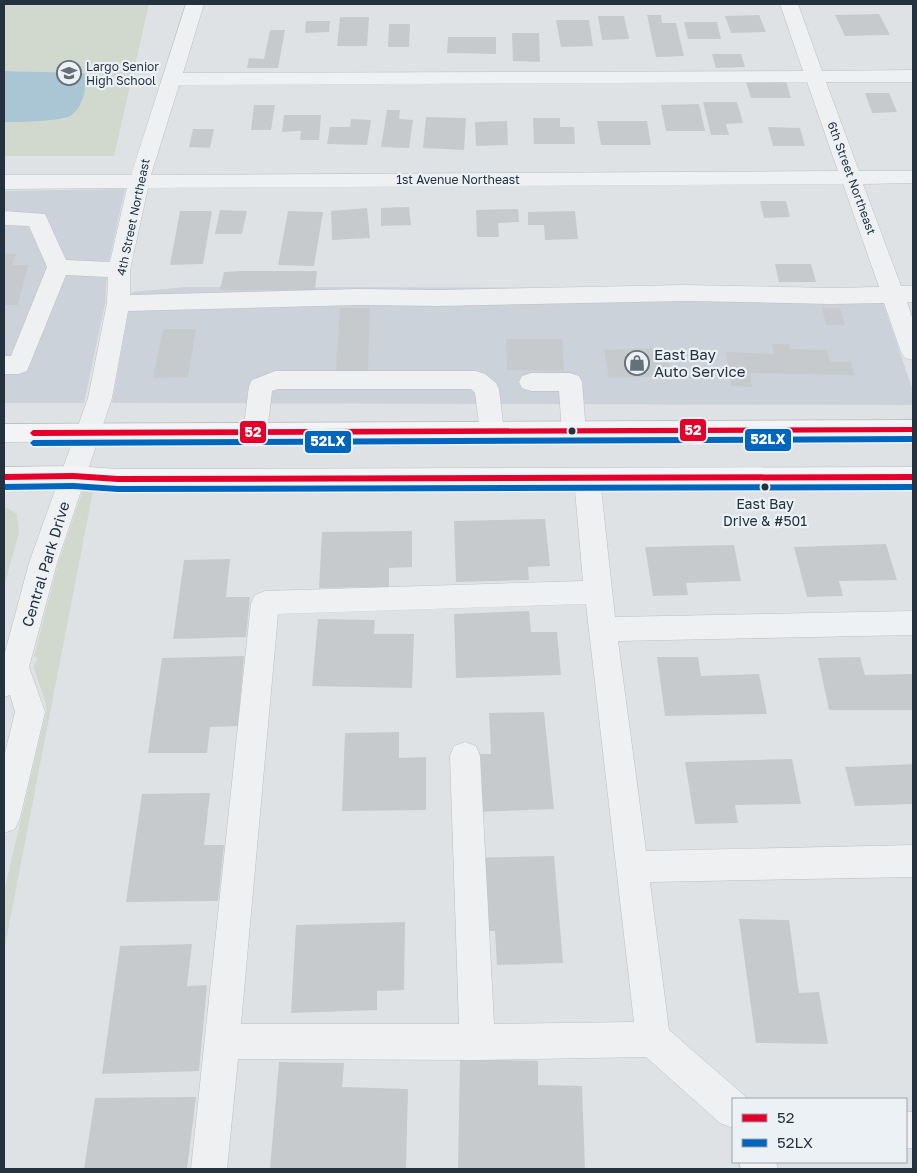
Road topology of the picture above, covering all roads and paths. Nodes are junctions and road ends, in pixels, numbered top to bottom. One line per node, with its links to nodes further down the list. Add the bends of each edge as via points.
1 (196, 4): 5 (street, 4th Street Northeast)
2 (789, 4): 3 (street, 6th Street Northeast)
3 (816, 76): 4 (street); 5 (street); 7 (street, 6th Street Northeast)
4 (913, 76)
5 (170, 79): 8 (street, 4th Street Northeast)
6 (913, 177): 7 (street, 1st Avenue Northeast)
7 (852, 178): 8 (street, 1st Avenue Northeast); 13 (street, 6th Street Northeast)
8 (139, 181): 9 (street, 1st Avenue Northeast); 12 (street, 4th Street Northeast)
9 (4, 182)
10 (4, 218): 11 (street, via 37,219)
11 (58, 267): 12 (street); 16 (street, via 19,365)
12 (119, 270): 14 (street, 4th Street Northeast)
13 (903, 294): 14 (street, via 830,296 685,292); 15 (street, 6th Street Northeast)
14 (118, 302): 23 (street, 4th Street Northeast, via 100,398)
15 (913, 352)
16 (4, 365)
17 (531, 382): 20 (street, via 570,382)
18 (913, 429): 20 (main road)
19 (492, 432): 20 (main road); 22 (main road); 22 (street, via 487,389 476,380 275,380 261,386)
20 (574, 432)
21 (4, 433): 23 (main road)
22 (255, 433): 23 (main road)
23 (88, 434): 24 (street, Central Park Drive)
24 (73, 476): 25 (main road); 27 (main road, via 118,479); 31 (street, Central Park Drive)
25 (4, 477)
26 (913, 477): 27 (main road)
27 (587, 479): 28 (street)
28 (598, 592): 30 (street); 37 (street, via 265,603)
29 (913, 623): 30 (street)
30 (603, 629): 35 (street)
31 (9, 676): 33 (street, Central Park Drive, via 30,712)
32 (465, 756): 38 (street)
33 (4, 818)
34 (913, 861): 35 (street)
35 (631, 867): 36 (street)
36 (652, 1039): 38 (street); 39 (street)
37 (222, 1040): 38 (street); 40 (street)
38 (477, 1042)
39 (732, 1109)
40 (209, 1169)

